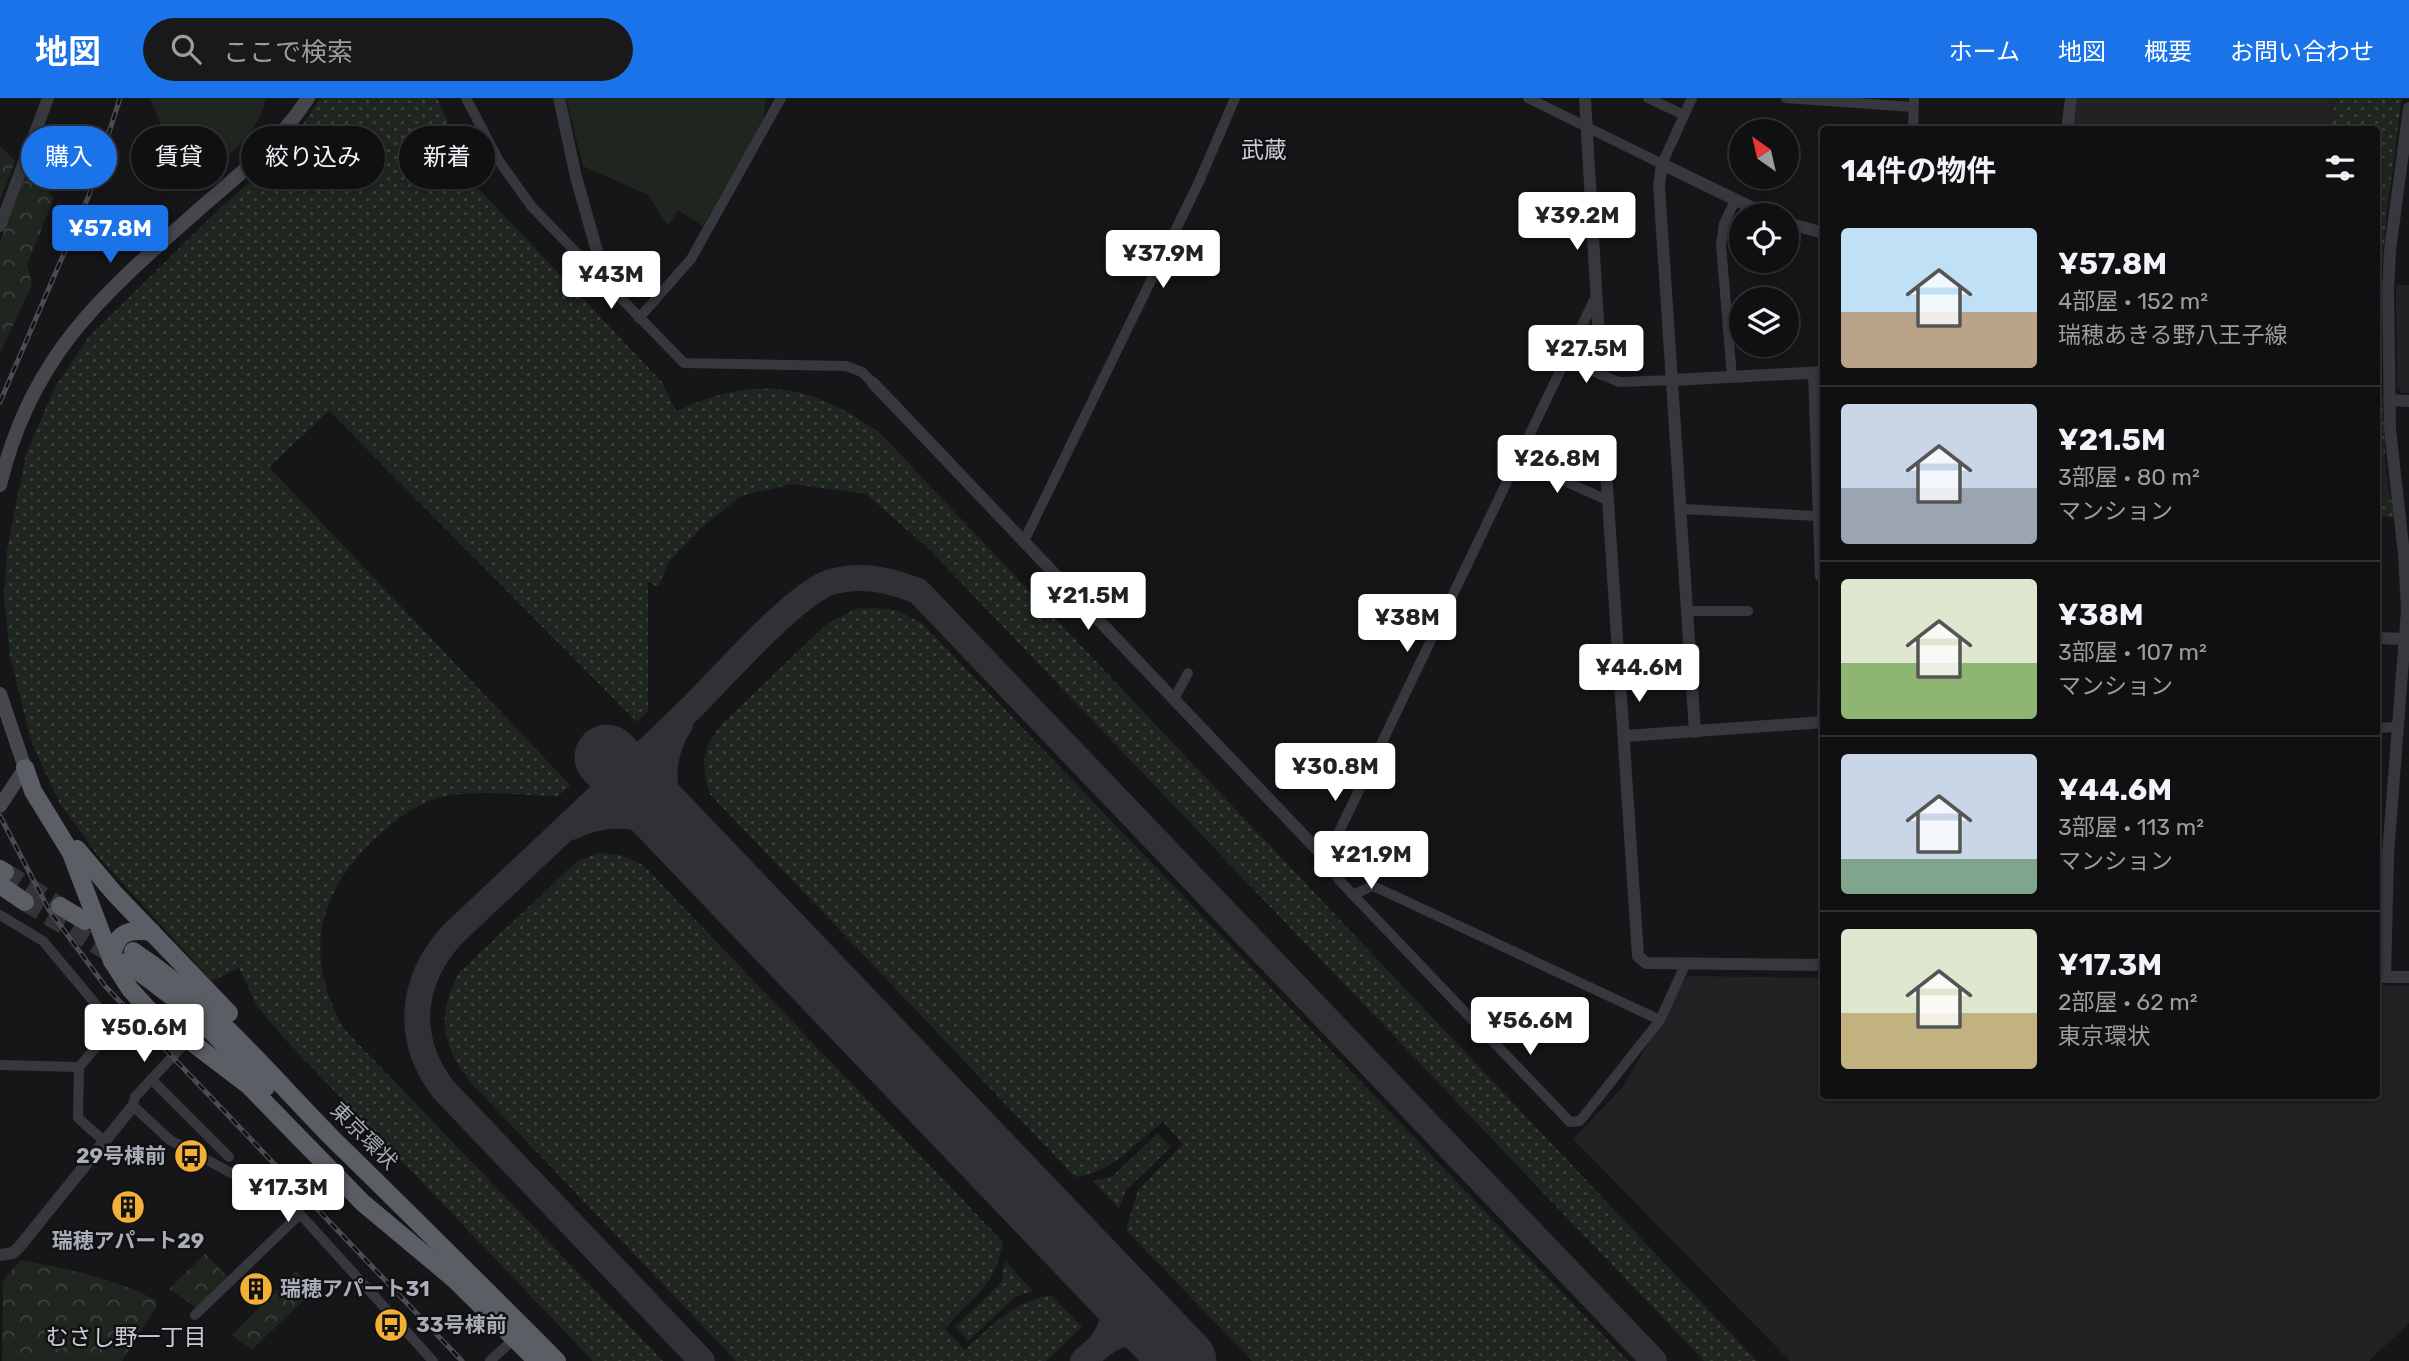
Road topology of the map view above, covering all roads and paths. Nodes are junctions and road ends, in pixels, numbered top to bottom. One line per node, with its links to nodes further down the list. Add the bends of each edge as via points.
1 (48, 98): 23 (street)
2 (308, 98): 40 (main road, via 259,157 112,286 77,326 35,390)
3 (466, 98): 26 (street, via 499,161 526,199)
4 (559, 98): 26 (street)
5 (781, 98): 28 (street, via 691,259)
6 (1235, 98): 44 (street, via 1198,184)
7 (1528, 98): 18 (street)
8 (1585, 98): 18 (street)
9 (1648, 98): 15 (street)
10 (1692, 98): 15 (street)
11 (1786, 98): 13 (street)
12 (2071, 98): 17 (street)
13 (1914, 103): 16 (street)
14 (2409, 108): 19 (street)
15 (1684, 116): 20 (street)
16 (1913, 126)
17 (2068, 126)
18 (1586, 128): 20 (street); 27 (street)
19 (2406, 153): 35 (street, via 2389,271)
20 (1662, 164): 21 (street); 33 (street, via 1659,185)
21 (1735, 200): 22 (street); 32 (street, via 1724,223 1721,244)
22 (1741, 203)
23 (0, 226)
24 (1799, 226): 25 (street)
25 (1820, 232)
26 (606, 283): 28 (street)
27 (1597, 294): 29 (street); 31 (street)
28 (639, 318): 34 (street, via 684,363 846,366)
29 (1566, 360): 31 (street); 39 (street)
30 (1818, 372): 32 (street); 37 (street)
31 (1601, 374): 33 (street, via 1619,382)
32 (1731, 377): 33 (street)
33 (1673, 380): 42 (street)
34 (873, 383): 44 (street)
35 (2389, 400): 36 (street); 49 (street)
36 (2409, 401)
37 (1820, 441): 43 (street)
38 (1605, 455): 41 (street)
39 (1518, 460): 41 (street); 61 (street)
40 (0, 485)
41 (1609, 501): 57 (street)
42 (1682, 509): 43 (street); 46 (street)
43 (1818, 516): 45 (street)
44 (1024, 541): 52 (street)
45 (1820, 576)
46 (1688, 611): 47 (street); 56 (street)
47 (1748, 611)
48 (2380, 638): 49 (street)
49 (2407, 639): 54 (street)
50 (1188, 673): 52 (street)
51 (0, 695): 58 (main road)
52 (1174, 699): 61 (street)
53 (1820, 722): 56 (street)
54 (2397, 727): 55 (street); 60 (street)
55 (2380, 728)
56 (1695, 732): 57 (street)
57 (1625, 736): 70 (street, via 1638,956 1646,963)
58 (25, 768): 59 (main road); 68 (highway, via 90,867); 69 (highway, via 33,791)
59 (0, 806)
60 (2382, 854): 72 (street)
61 (1326, 859): 63 (street, via 1331,870)
62 (2, 875): 64 (highway)
63 (1356, 893): 74 (street, via 1372,886 1382,890); 74 (street, via 1392,937 1570,1122 1580,1121)
64 (25, 902)
65 (60, 906): 67 (highway)
66 (0, 915): 77 (street, via 43,941 114,1026)
67 (85, 921)
68 (152, 932): 69 (highway, via 128,930 120,935 113,946); 82 (highway, via 340,1128)
69 (124, 958): 75 (highway, via 130,989); 82 (highway, 東京環状, via 203,1003); 85 (highway, 東京環状, via 191,1011)
70 (1686, 963): 71 (street); 74 (street)
71 (1820, 965)
72 (2381, 977): 73 (street)
73 (2409, 977)
74 (1660, 1020)
75 (189, 1040): 78 (street); 85 (highway, via 248,1085 363,1203)
76 (0, 1065): 77 (street)
77 (79, 1067): 80 (street, via 78,1118)
78 (150, 1079): 79 (street); 81 (street)
79 (133, 1106): 80 (street); 83 (street, via 170,1140)
80 (104, 1141): 84 (street, via 17,1250)
81 (229, 1157)
82 (385, 1188): 91 (highway, 東京環状)
83 (300, 1214): 86 (street); 88 (street)
84 (0, 1255)
85 (454, 1279): 87 (highway, 東京環状)
86 (195, 1315)
87 (515, 1338): 89 (street); 90 (highway, 東京環状)
88 (433, 1361)
89 (490, 1361)
90 (537, 1361)
91 (557, 1361)

